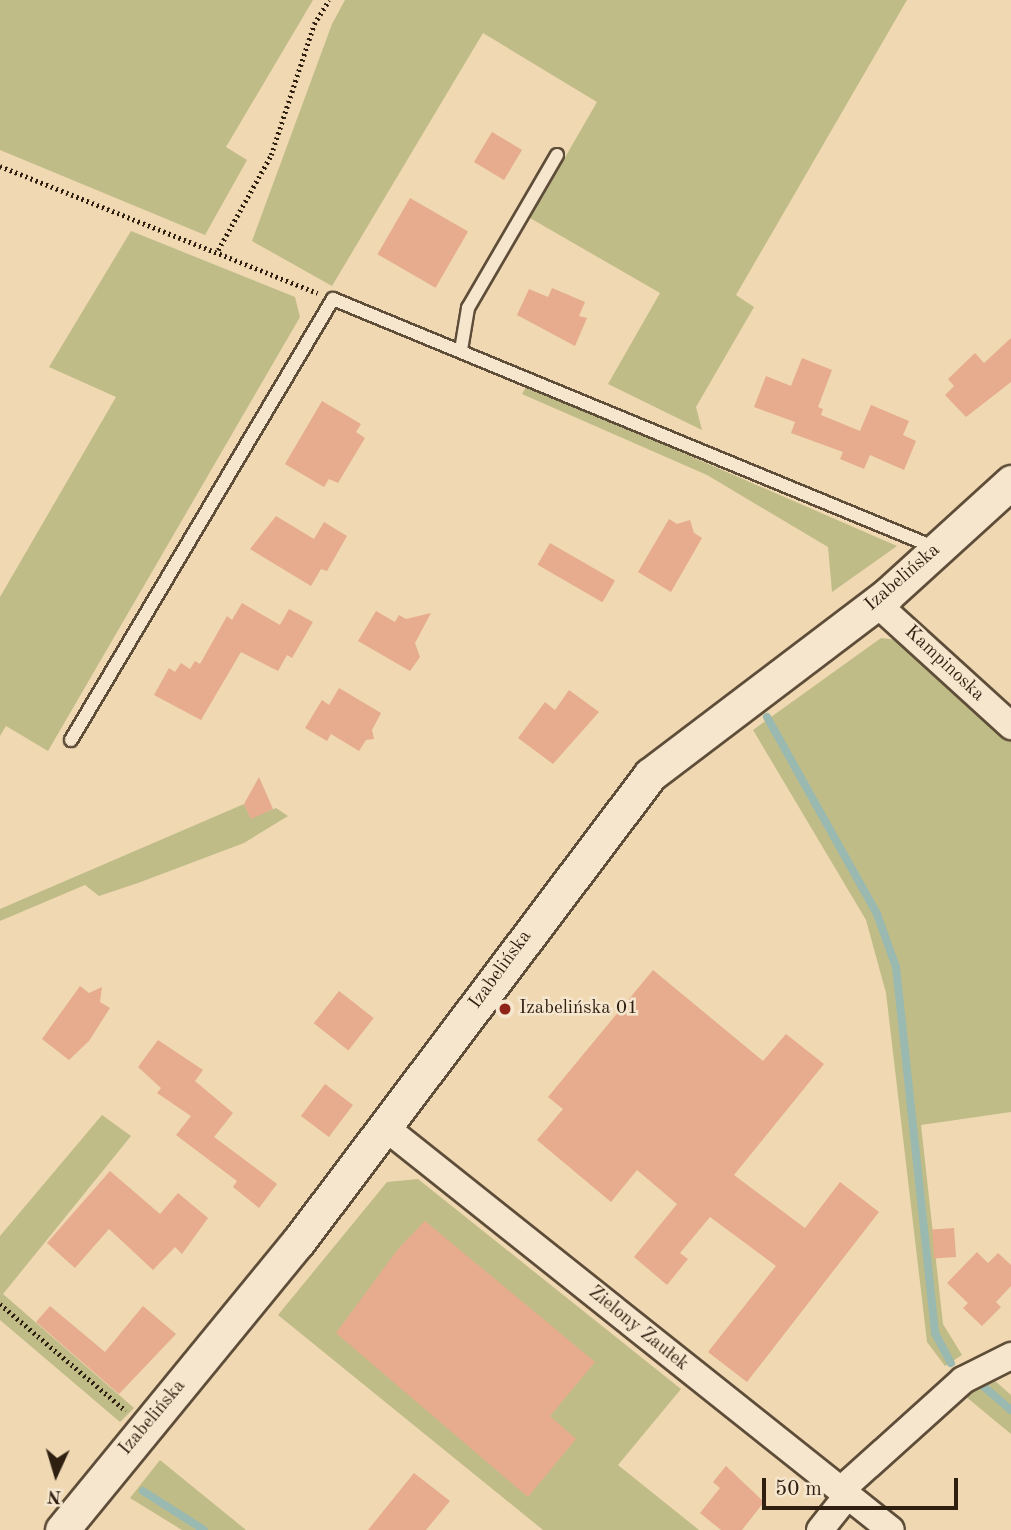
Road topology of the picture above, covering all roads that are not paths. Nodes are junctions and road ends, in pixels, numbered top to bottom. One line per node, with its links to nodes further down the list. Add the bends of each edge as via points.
1 (556, 155): 2 (lane, via 468,307)
2 (461, 350): 4 (lane); 7 (lane, via 333,299)
3 (1011, 482): 4 (street, Izabelińska)
4 (936, 549): 5 (street, Izabelińska)
5 (876, 603): 6 (street, Kampinoska); 8 (street, Izabelińska, via 650,775)
6 (1011, 726)
7 (71, 740)
8 (386, 1128): 10 (street, Zielony Zaułek); 11 (street, Izabelińska)
9 (1011, 1356): 10 (street, via 963,1380)
10 (844, 1493): 12 (street); 13 (street, Zielony Zaułek)
11 (62, 1530)
12 (820, 1530)
13 (891, 1530)

